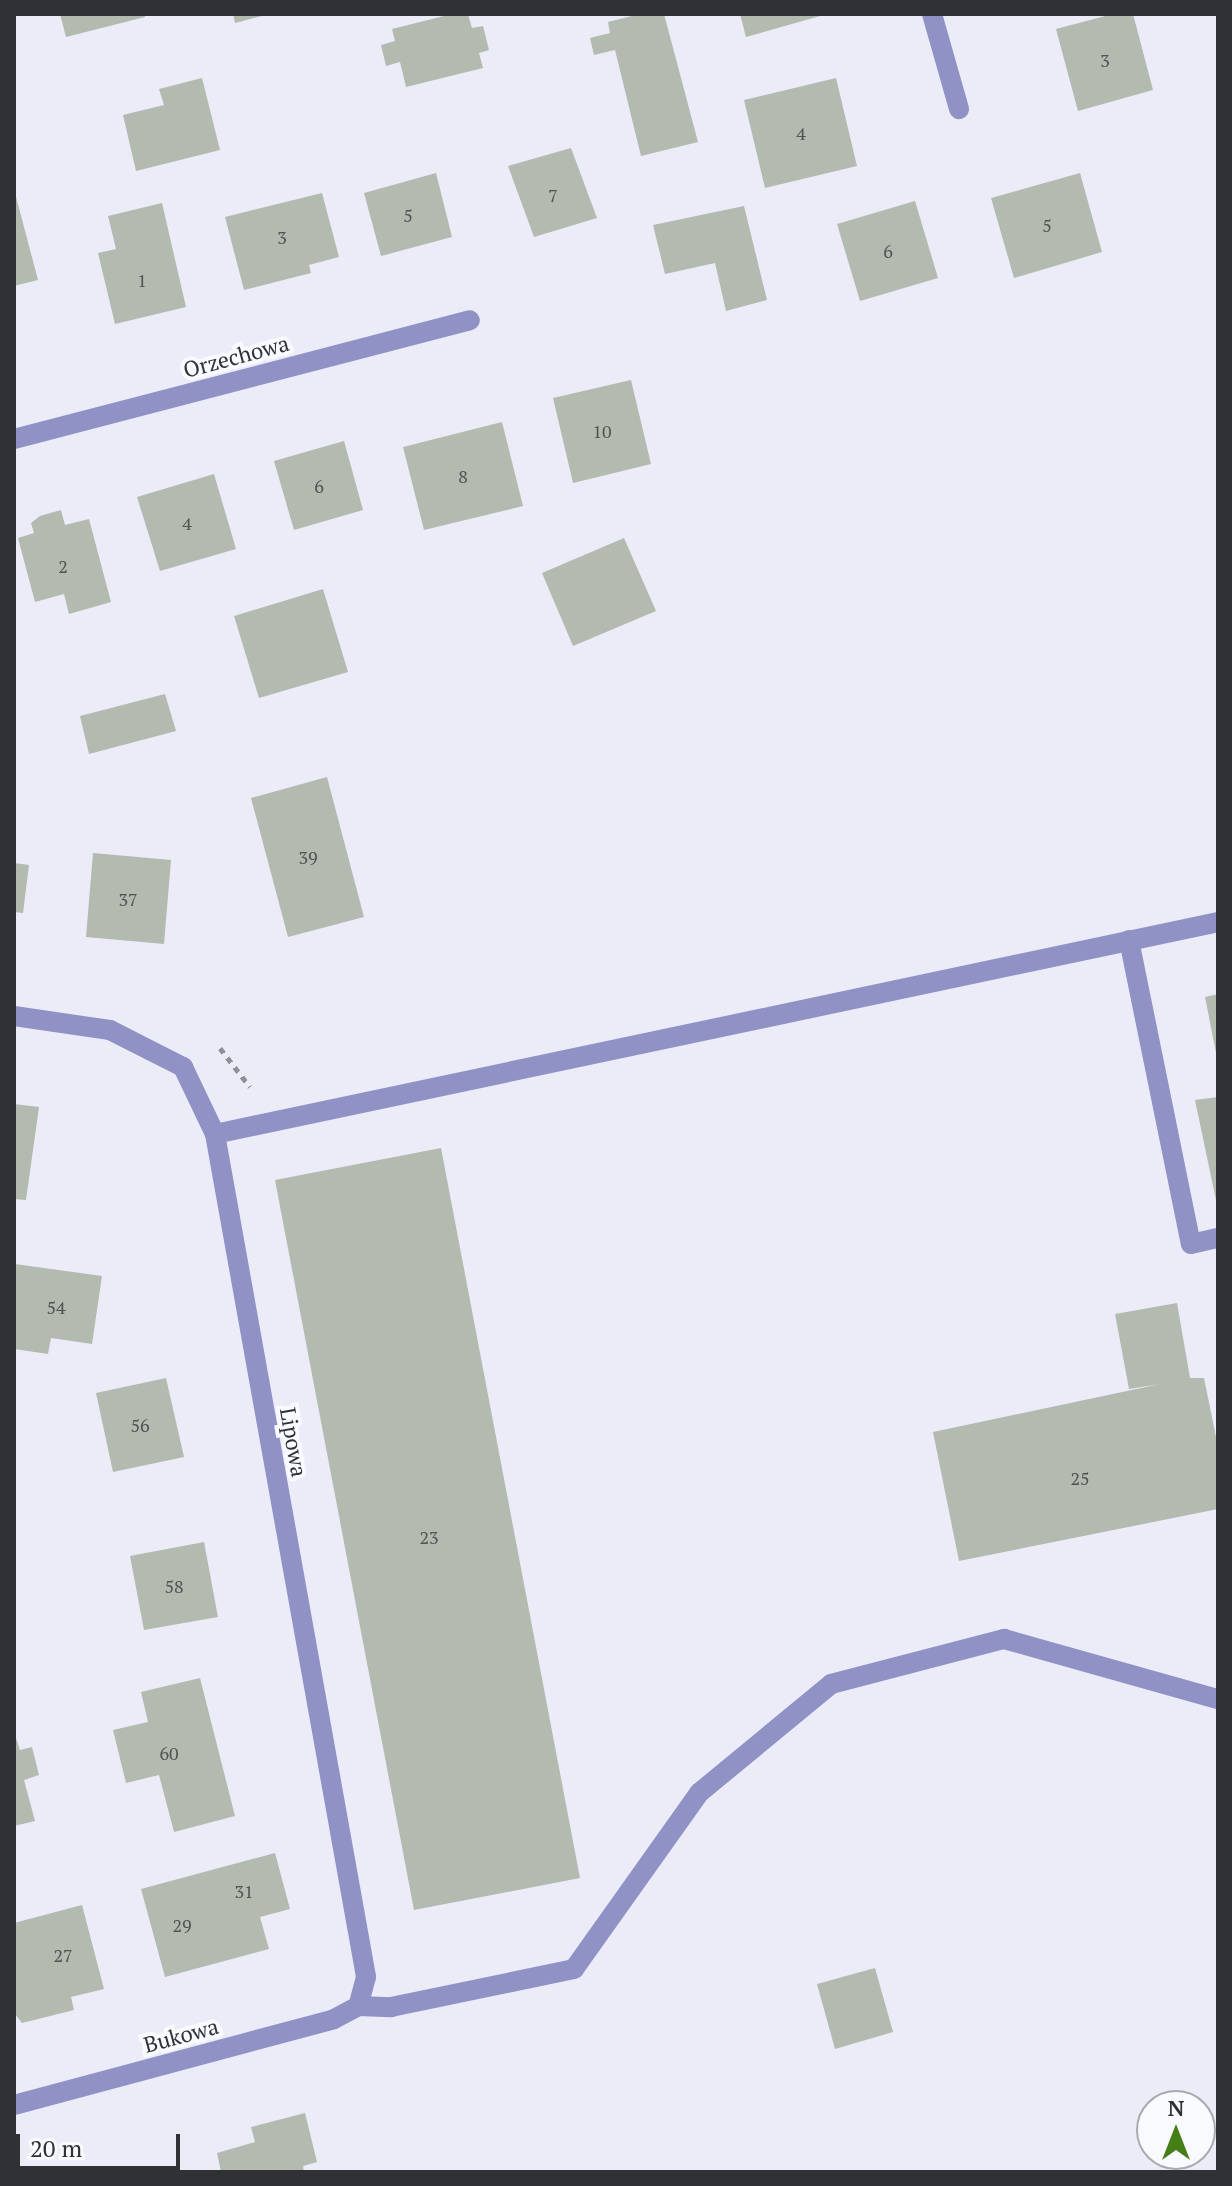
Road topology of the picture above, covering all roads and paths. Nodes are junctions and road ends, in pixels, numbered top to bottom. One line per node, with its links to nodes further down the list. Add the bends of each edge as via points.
1 (932, 14): 2 (street)
2 (959, 109)
3 (470, 320): 4 (street, Orzechowa)
4 (14, 439)
5 (1218, 922): 6 (street)
6 (1129, 940): 8 (street); 9 (street, via 1191,1244)
7 (14, 1016): 8 (street, Lipowa, via 110,1030 183,1067)
8 (215, 1134): 11 (street, Lipowa, via 366,1977)
9 (1218, 1238)
10 (1218, 1699): 11 (street, Bukowa, via 1004,1639 831,1684 699,1793 574,1969 391,2007)
11 (358, 2006): 12 (street, Bukowa)
12 (14, 2105)

